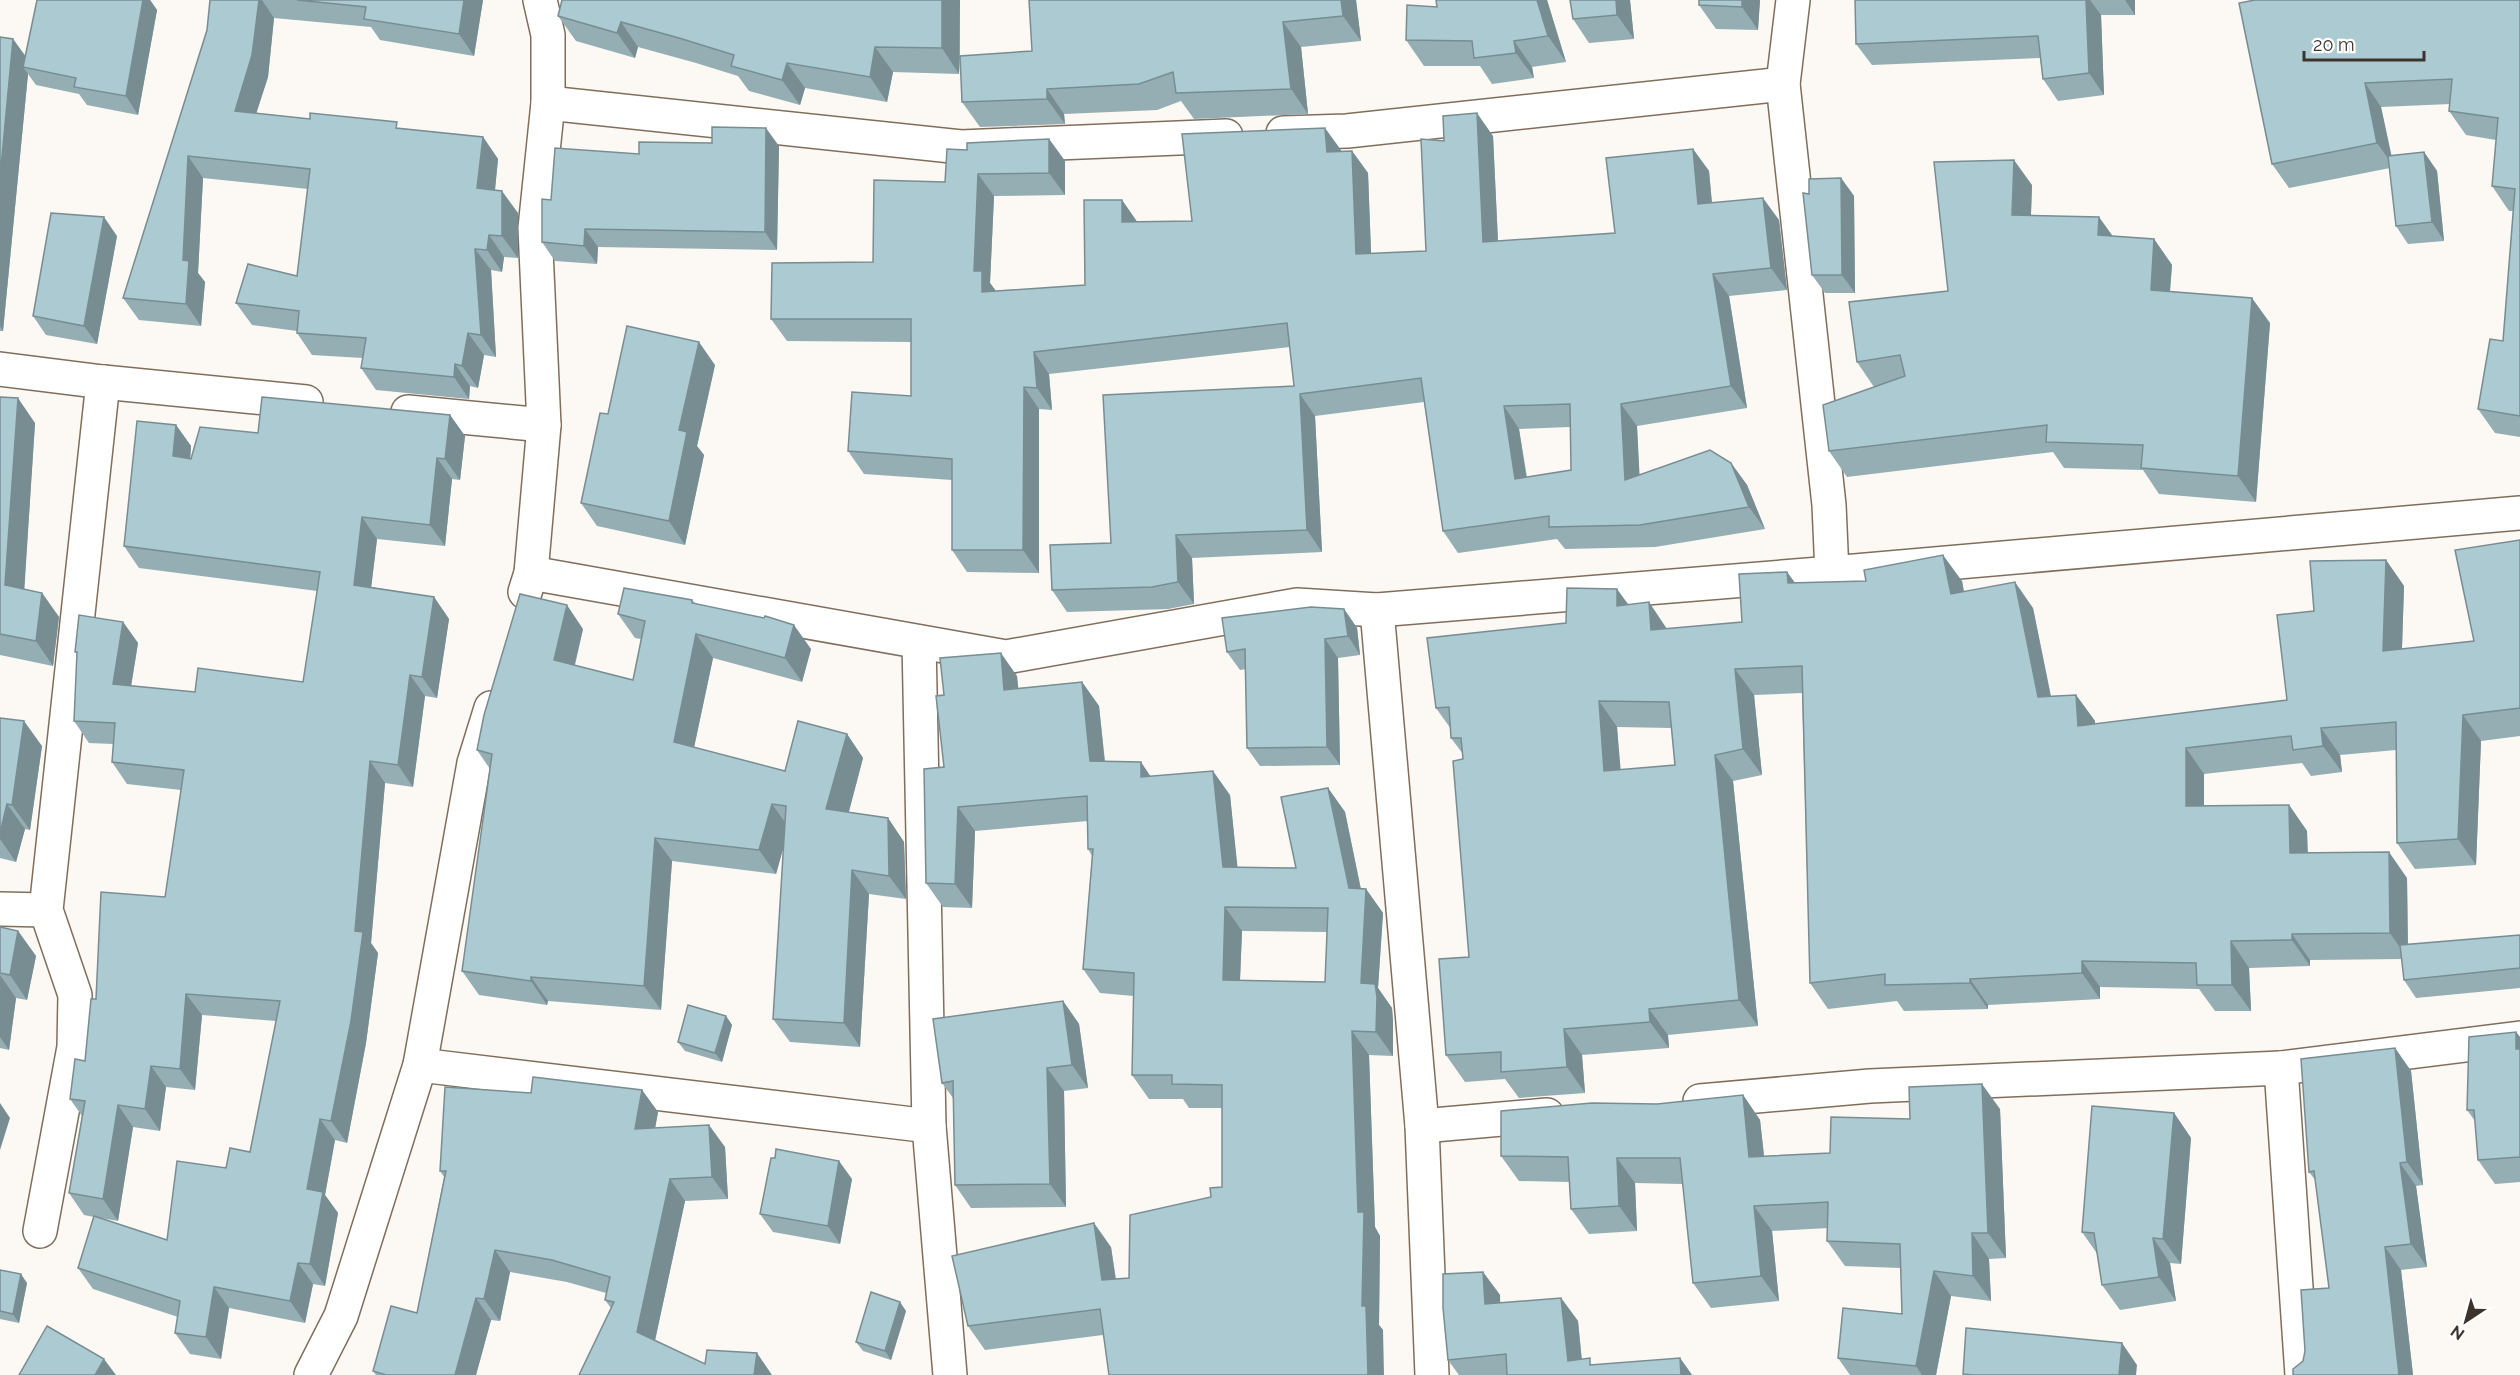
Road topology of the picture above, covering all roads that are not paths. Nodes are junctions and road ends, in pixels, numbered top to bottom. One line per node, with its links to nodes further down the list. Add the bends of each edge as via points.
1 (540, 0): 4 (street, via 548,35)
2 (1792, 0): 3 (street)
3 (1783, 84): 4 (street, via 1347,131 961,147); 12 (street, via 1829,505)
4 (548, 103): 9 (street, via 535,228)
5 (0, 369): 6 (street)
6 (104, 382): 7 (street); 18 (street)
7 (341, 406)
8 (377, 409): 9 (street)
9 (543, 425): 11 (street)
10 (2520, 513): 12 (street)
11 (531, 573): 14 (street); 15 (street)
12 (1832, 573): 13 (street)
13 (1377, 609): 15 (street, via 1297,605 1006,657); 25 (street)
14 (518, 616)
15 (919, 642): 24 (street)
16 (498, 684): 20 (street, via 474,763)
17 (0, 909): 18 (street)
18 (46, 910): 26 (street, via 75,1005 74,1047)
19 (2520, 1038): 21 (street)
20 (420, 1065): 24 (street); 27 (street, via 341,1316)
21 (2281, 1068): 22 (street, via 1870,1086); 30 (street)
22 (1670, 1104)
23 (1575, 1112): 25 (street)
24 (929, 1126): 28 (street)
25 (1422, 1126): 29 (street)
26 (40, 1231)
27 (311, 1375)
28 (950, 1375)
29 (1432, 1375)
30 (2302, 1375)

